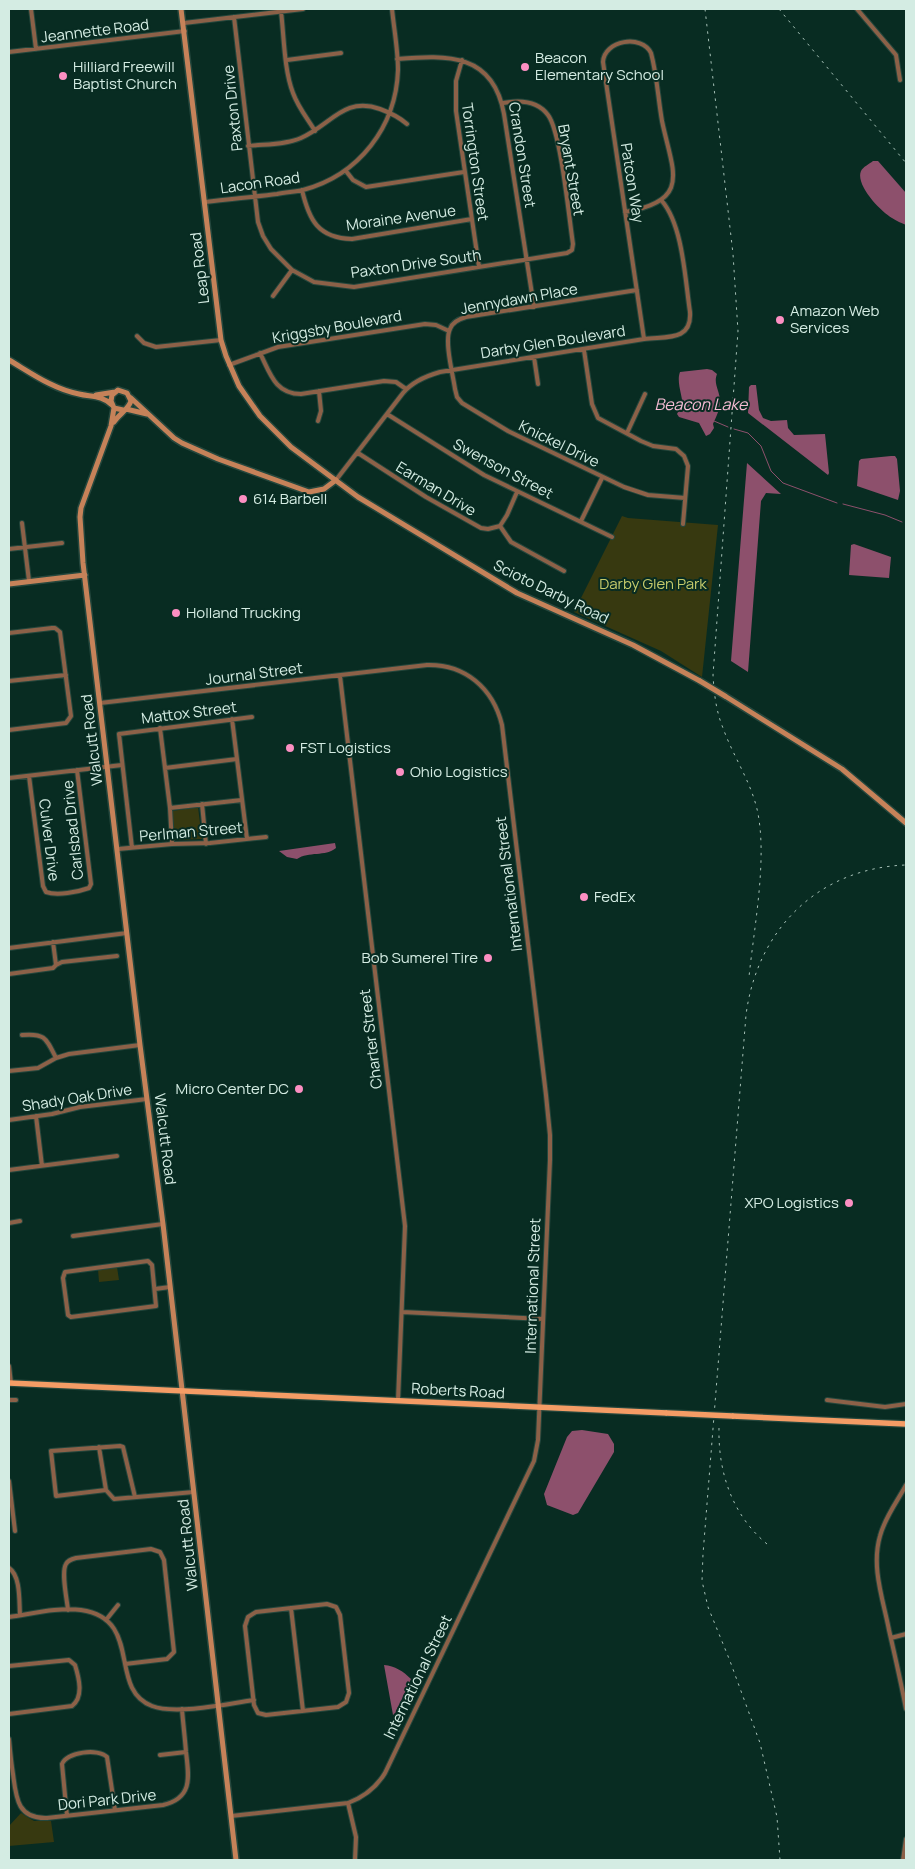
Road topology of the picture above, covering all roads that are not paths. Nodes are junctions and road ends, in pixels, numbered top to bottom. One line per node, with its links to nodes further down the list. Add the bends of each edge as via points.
1 (31, 9): 10 (street)
2 (181, 9): 8 (street, Leap Road)
3 (303, 9): 6 (street)
4 (392, 9): 13 (street, Lacon Road)
5 (859, 9): 16 (street, via 896,55)
6 (281, 12): 7 (street); 14 (street)
7 (234, 17): 8 (street); 21 (street, Paxton Drive)
8 (184, 23): 9 (street, Leap Road)
9 (184, 31): 10 (street, Jeannette Road); 27 (street, Leap Road)
10 (36, 49): 11 (street, Jeannette Road)
11 (9, 52)
12 (341, 53): 14 (street)
13 (397, 59): 15 (street, Crandon Street, via 433,56); 18 (street, Lacon Road, via 395,97)
14 (287, 60): 20 (street, via 292,92)
15 (462, 60): 17 (street, Crandon Street, via 487,75); 23 (street, Torrington Street, via 456,81 455,103)
16 (900, 80)
17 (502, 104): 30 (street, Bryant Street, via 530,103 544,110 552,120); 31 (street, Crandon Street)
18 (390, 113): 19 (street); 20 (street, via 365,105 350,107); 22 (street, Lacon Road, via 379,136)
19 (407, 124)
20 (315, 131): 21 (street, via 291,141)
21 (248, 146): 25 (street, Paxton Drive)
22 (346, 171): 23 (street, via 357,184 366,187); 24 (street, Lacon Road)
23 (464, 172): 29 (street, Torrington Street)
24 (302, 190): 25 (street, Lacon Road); 29 (street, Moraine Avenue, via 307,211 316,225 328,235 340,239)
25 (254, 196): 27 (street, Lacon Road); 33 (street, Paxton Drive South, via 263,236)
26 (662, 201): 28 (street); 28 (street, Patcon Way, via 672,185 674,173 652,53 642,43 614,45 607,50 603,62); 39 (street, Darby Glen Boulevard, via 676,226 690,321 686,330 678,335)
27 (205, 202): 40 (street, Leap Road)
28 (625, 212): 34 (street, Patcon Way)
29 (472, 219): 32 (street, Torrington Street)
30 (572, 250): 31 (street, Paxton Drive South)
31 (526, 259): 32 (street, Paxton Drive South); 36 (street, Crandon Street)
32 (479, 267): 33 (street, Paxton Drive South, via 354,287 314,282)
33 (292, 270): 35 (street)
34 (637, 290): 36 (street, Jennydawn Place); 39 (street, Patcon Way)
35 (273, 296)
36 (534, 307): 37 (street, Jennydawn Place, via 461,319)
37 (449, 331): 42 (street, Kriggsby Boulevard, via 425,324 278,347); 46 (street, Jennydawn Place)
38 (137, 336): 40 (street, via 144,343 156,347)
39 (644, 339): 41 (street, Darby Glen Boulevard)
40 (221, 340): 45 (street, Leap Road)
41 (584, 350): 43 (street, Darby Glen Boulevard); 60 (street, via 595,414 603,422)
42 (260, 353): 45 (street, Kriggsby Boulevard); 50 (street, via 280,388 295,394)
43 (534, 358): 46 (street, Darby Glen Boulevard); 47 (street)
44 (9, 360): 52 (street, via 53,386)
45 (229, 365): 63 (street, Leap Road, via 245,396 268,426)
46 (452, 370): 48 (street, Darby Glen Boulevard, via 425,376); 62 (street, Knickel Drive, via 457,397 462,403 508,431)
47 (538, 384)
48 (406, 389): 50 (street, via 396,382 384,381); 56 (street, Darby Glen Boulevard)
49 (115, 392): 52 (street); 53 (street, via 125,391); 54 (street, via 111,398)
50 (319, 392): 58 (street, via 321,412)
51 (646, 394): 60 (street)
52 (93, 396): 54 (street, via 107,400)
53 (131, 398): 55 (street); 57 (street)
54 (113, 406): 55 (street); 59 (street, Walcutt Road)
55 (124, 410): 57 (street); 59 (street, Walcutt Road)
56 (387, 414): 61 (street, Darby Glen Boulevard); 64 (street, Swenson Street, via 476,470)
57 (150, 415): 63 (street, via 182,443 290,486 315,492)
58 (318, 421)
59 (111, 426): 75 (street, Walcutt Road, via 81,508)
60 (627, 433): 65 (street, via 653,446 676,449 684,456 688,466)
61 (358, 453): 63 (street, Darby Glen Boulevard); 69 (street, Earman Drive, via 475,526 488,529)
62 (602, 478): 65 (street, Knickel Drive, via 642,494); 66 (street)
63 (336, 480): 98 (street, Scioto Darby Road, bridge, via 517,593 633,645 725,696 842,769)
64 (518, 492): 66 (street, Swenson Street); 69 (street)
65 (685, 498): 68 (street)
66 (581, 521): 70 (street, Swenson Street)
67 (22, 523): 72 (street)
68 (683, 524)
69 (500, 526): 74 (street, via 511,542)
70 (612, 537)
71 (62, 543): 72 (street)
72 (25, 547): 73 (street); 76 (street)
73 (9, 549)
74 (564, 570)
75 (85, 575): 76 (street); 83 (street, Walcutt Road)
76 (29, 581): 77 (street)
77 (9, 584)
78 (9, 633): 80 (street, via 55,628 60,632)
79 (409, 667): 81 (street, Journal Street); 129 (street, International Street, via 446,666 472,677 491,697 502,725 550,1135)
80 (66, 675): 82 (street); 87 (street, via 69,720)
81 (340, 676): 83 (street, Journal Street); 128 (street, Charter Street, via 404,1218)
82 (9, 681)
83 (100, 703): 90 (street, Walcutt Road)
84 (252, 717): 85 (street, Mattox Street)
85 (232, 719): 86 (street, Mattox Street); 88 (street)
86 (160, 728): 89 (street, Mattox Street, via 118,734); 91 (street)
87 (9, 730)
88 (237, 759): 91 (street); 95 (street)
89 (122, 765): 90 (street); 103 (street)
90 (108, 766): 92 (street); 104 (street, Walcutt Road)
91 (165, 768): 97 (street)
92 (77, 770): 93 (street); 105 (street, Carlsbad Drive, via 91,880)
93 (29, 776): 94 (street); 105 (street, Culver Drive, via 44,890 51,894)
94 (9, 778)
95 (242, 800): 96 (street); 100 (street)
96 (202, 804): 97 (street); 102 (street)
97 (170, 808): 101 (street)
98 (906, 823)
99 (266, 837): 100 (street, Perlman Street)
100 (247, 839): 102 (street, Perlman Street)
101 (172, 844): 102 (street, Perlman Street); 103 (street, Perlman Street)
102 (206, 844)
103 (132, 848): 104 (street, Perlman Street)
104 (118, 849): 106 (street, Walcutt Road)
105 (89, 888)
106 (127, 933): 107 (street); 113 (street, Walcutt Road)
107 (53, 942): 108 (street); 110 (street)
108 (9, 948)
109 (117, 956): 110 (street)
110 (56, 965): 111 (street, via 49,970)
111 (9, 974)
112 (22, 1035): 114 (street, via 44,1037)
113 (140, 1045): 114 (street); 116 (street, Walcutt Road)
114 (56, 1058): 115 (street, via 38,1068)
115 (9, 1072)
116 (148, 1099): 117 (street, Shady Oak Drive); 124 (street, Walcutt Road)
117 (36, 1116): 118 (street, Shady Oak Drive); 120 (street)
118 (9, 1120)
119 (117, 1156): 120 (street)
120 (42, 1166): 121 (street)
121 (9, 1170)
122 (20, 1221): 123 (street)
123 (9, 1223)
124 (163, 1224): 125 (street); 126 (street, Walcutt Road)
125 (73, 1236)
126 (170, 1287): 127 (street); 132 (street, Walcutt Road)
127 (155, 1289): 127 (street, via 156,1306 71,1317 67,1312 64,1273 148,1261 152,1265)
128 (402, 1312): 129 (street); 135 (street, Charter Street)
129 (543, 1319): 138 (street, International Street)
130 (9, 1366): 131 (street)
131 (10, 1383): 132 (main road, Roberts Road)
132 (182, 1392): 135 (main road, Roberts Road); 144 (street, Walcutt Road)
133 (9, 1400): 134 (street)
134 (16, 1400)
135 (398, 1400): 138 (main road, Roberts Road)
136 (827, 1400): 137 (street, via 885,1407)
137 (906, 1404)
138 (540, 1408): 139 (main road, Roberts Road, bridge); 169 (street, International Street, via 537,1447 530,1472 384,1773 374,1788)
139 (906, 1424)
140 (100, 1447): 143 (street); 143 (street, via 50,1451 56,1496); 145 (street, via 123,1447)
141 (9, 1481): 146 (street)
142 (906, 1486): 156 (street, via 886,1519 877,1551 877,1571)
143 (106, 1490): 145 (street, via 111,1498)
144 (194, 1492): 145 (street); 160 (street, Walcutt Road)
145 (135, 1497)
146 (11, 1516): 147 (street)
147 (15, 1531)
148 (9, 1568): 152 (street, via 16,1578)
149 (118, 1605): 154 (street)
150 (291, 1608): 159 (street, via 256,1612 248,1617 245,1626); 163 (street); 163 (street, via 327,1604 336,1607 340,1615 349,1693 346,1702 338,1707)
151 (68, 1610): 152 (street); 154 (street, via 88,1611); 157 (street, via 64,1572 69,1560 150,1550 160,1552 164,1560 174,1652 167,1659)
152 (20, 1616): 153 (street)
153 (9, 1617)
154 (106, 1620): 157 (street, via 119,1636)
155 (906, 1634): 156 (street)
156 (891, 1638): 161 (street)
157 (125, 1664): 162 (street, via 129,1684 141,1700 161,1709)
158 (9, 1666): 164 (street, via 69,1660 77,1670 79,1693 77,1701 68,1707)
159 (254, 1700): 160 (street); 163 (street, via 258,1713 266,1715)
160 (218, 1705): 162 (street); 172 (street, Walcutt Road)
161 (906, 1708)
162 (182, 1709): 166 (street)
163 (303, 1711)
164 (9, 1714)
165 (9, 1739): 168 (street)
166 (186, 1752): 167 (street); 170 (street, Dori Park Drive, via 189,1780 182,1796 163,1806)
167 (160, 1755)
168 (11, 1776): 171 (street, Dori Park Drive, via 18,1803 25,1812 42,1818)
169 (348, 1803): 172 (street, International Street); 175 (street, via 356,1837)
170 (115, 1810): 171 (street, Dori Park Drive); 171 (street, via 109,1763 105,1755 97,1752 72,1755 64,1760 62,1769)
171 (67, 1816)
172 (231, 1816): 174 (street, Walcutt Road)
173 (906, 1839): 176 (street)
174 (236, 1860)
175 (354, 1860)
176 (903, 1860)

